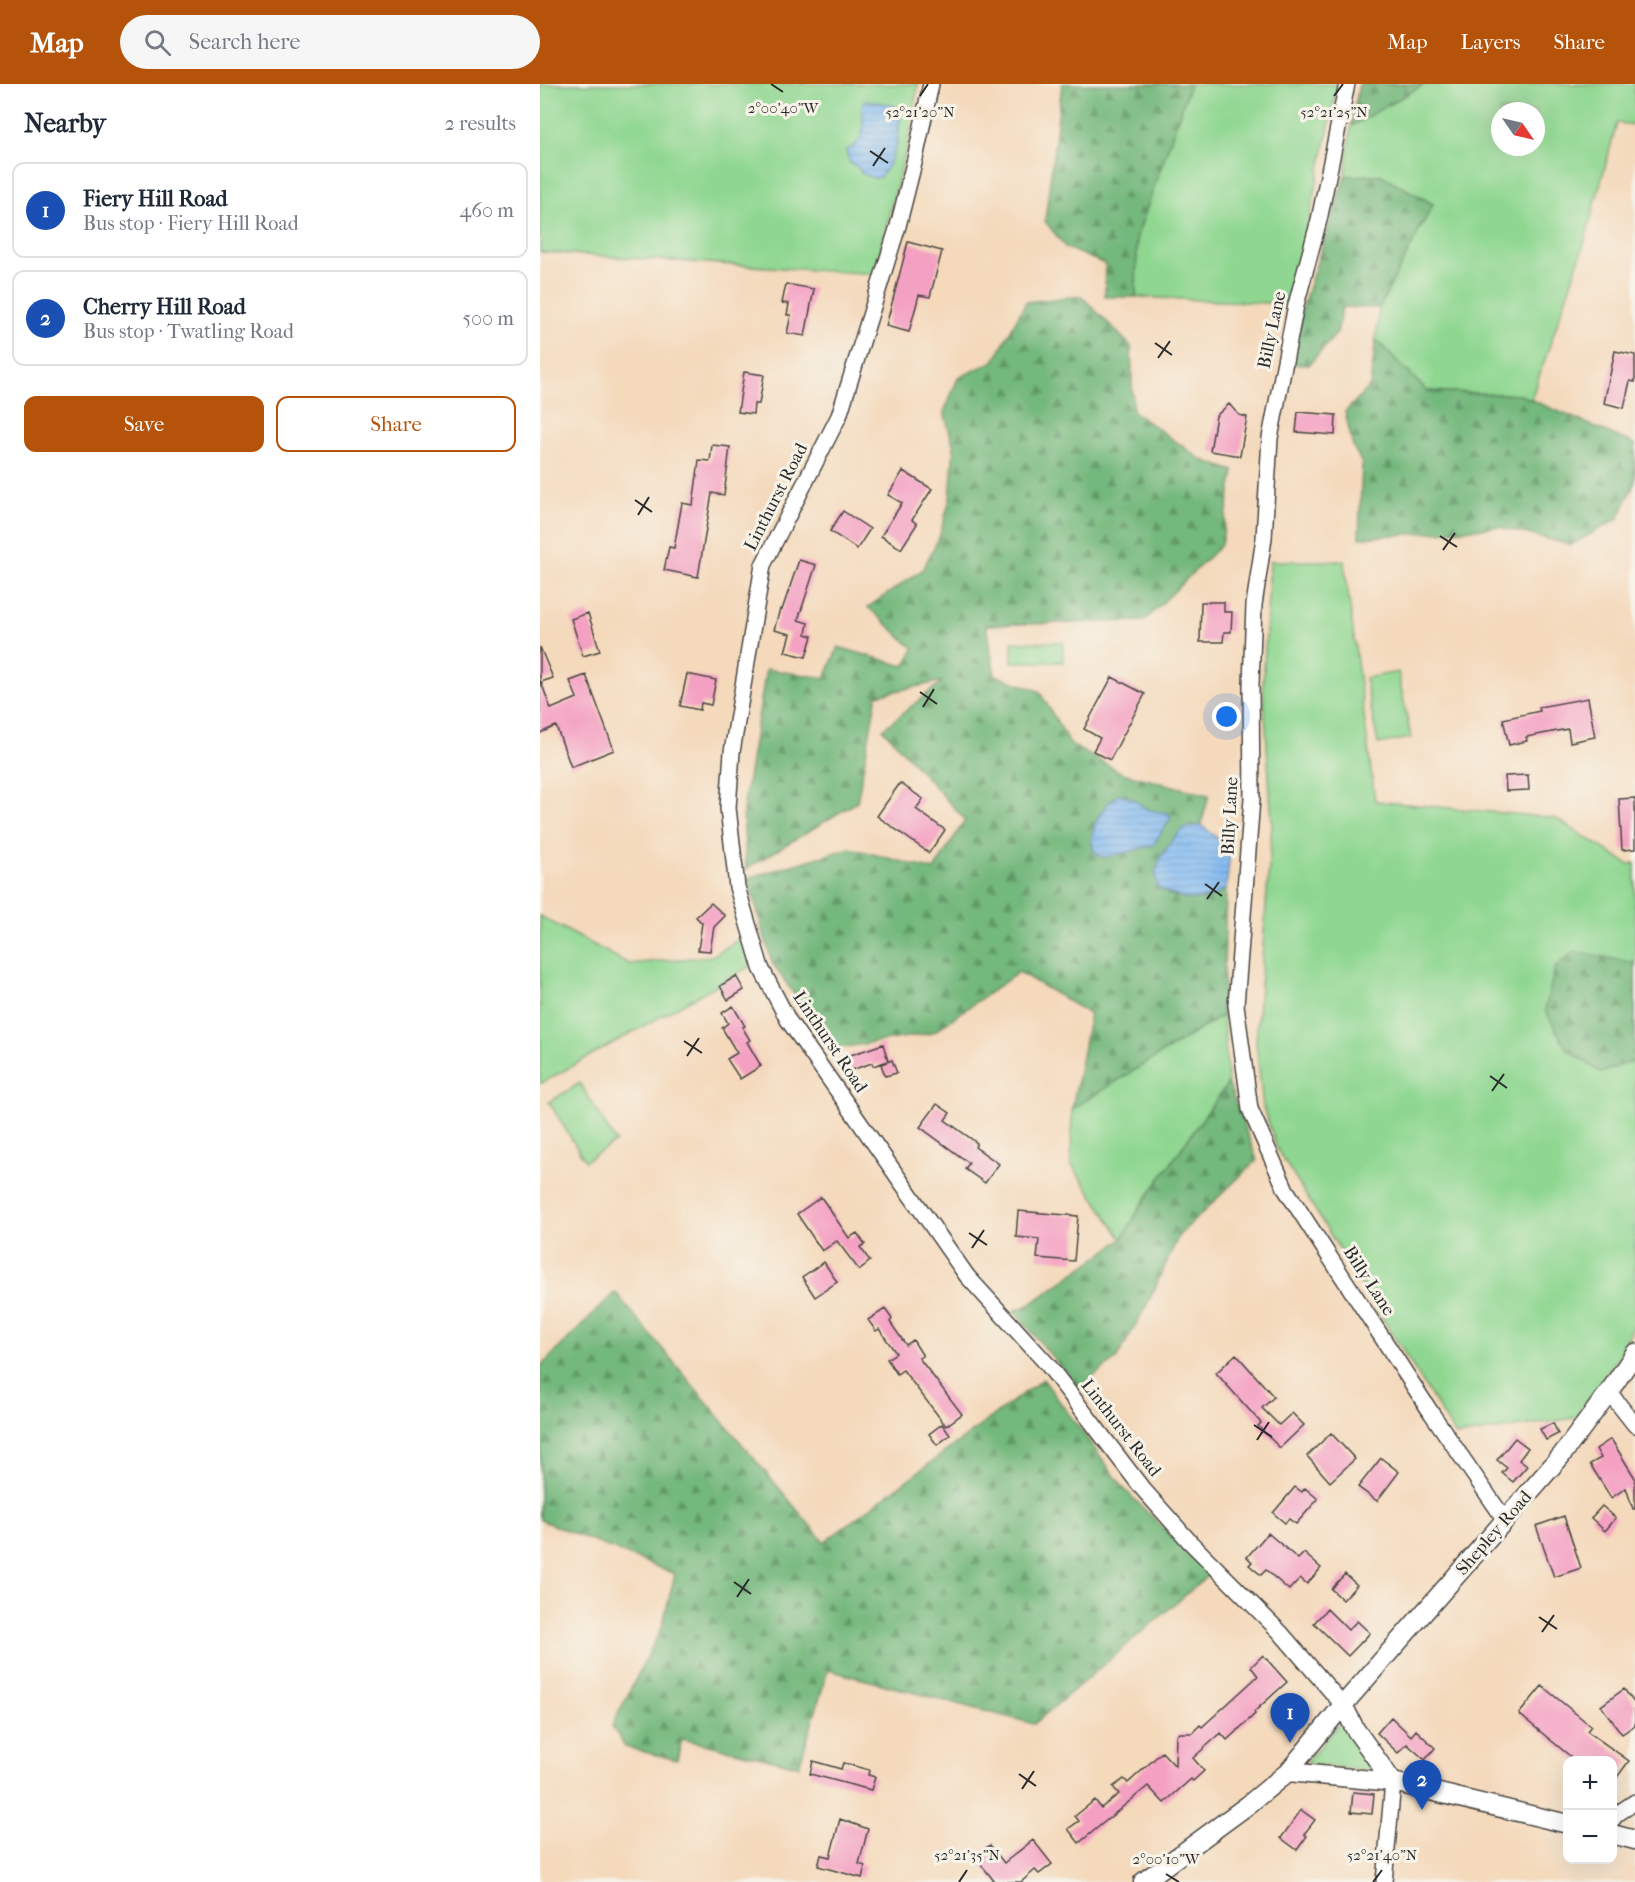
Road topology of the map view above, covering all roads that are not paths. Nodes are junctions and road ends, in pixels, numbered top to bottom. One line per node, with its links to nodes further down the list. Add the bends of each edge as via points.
1 (931, 84): 7 (street, Linthurst Road, via 898,226 839,416 763,565 732,752 728,808 737,887 758,959 788,1020 967,1276 1048,1365 1142,1488 1280,1632)
2 (1347, 84): 6 (street, Billy Lane, via 1270,438 1264,538 1254,605 1252,800 1236,1005 1250,1109 1286,1190)
3 (1632, 1365): 4 (street, Shepley Road)
4 (1609, 1392): 5 (street); 6 (street, Shepley Road, via 1562,1456)
5 (1635, 1425)
6 (1505, 1520): 7 (street, Shepley Road)
7 (1343, 1705): 8 (street, Shepley Road); 9 (street, via 1355,1729)
8 (1288, 1772): 9 (street); 15 (street, Shepley Road)
9 (1393, 1782): 12 (street); 16 (street)
10 (1635, 1802): 11 (street)
11 (1617, 1814)
12 (1563, 1823)
13 (1617, 1835): 14 (street)
14 (1635, 1840)
15 (1143, 1882)
16 (1384, 1882)

